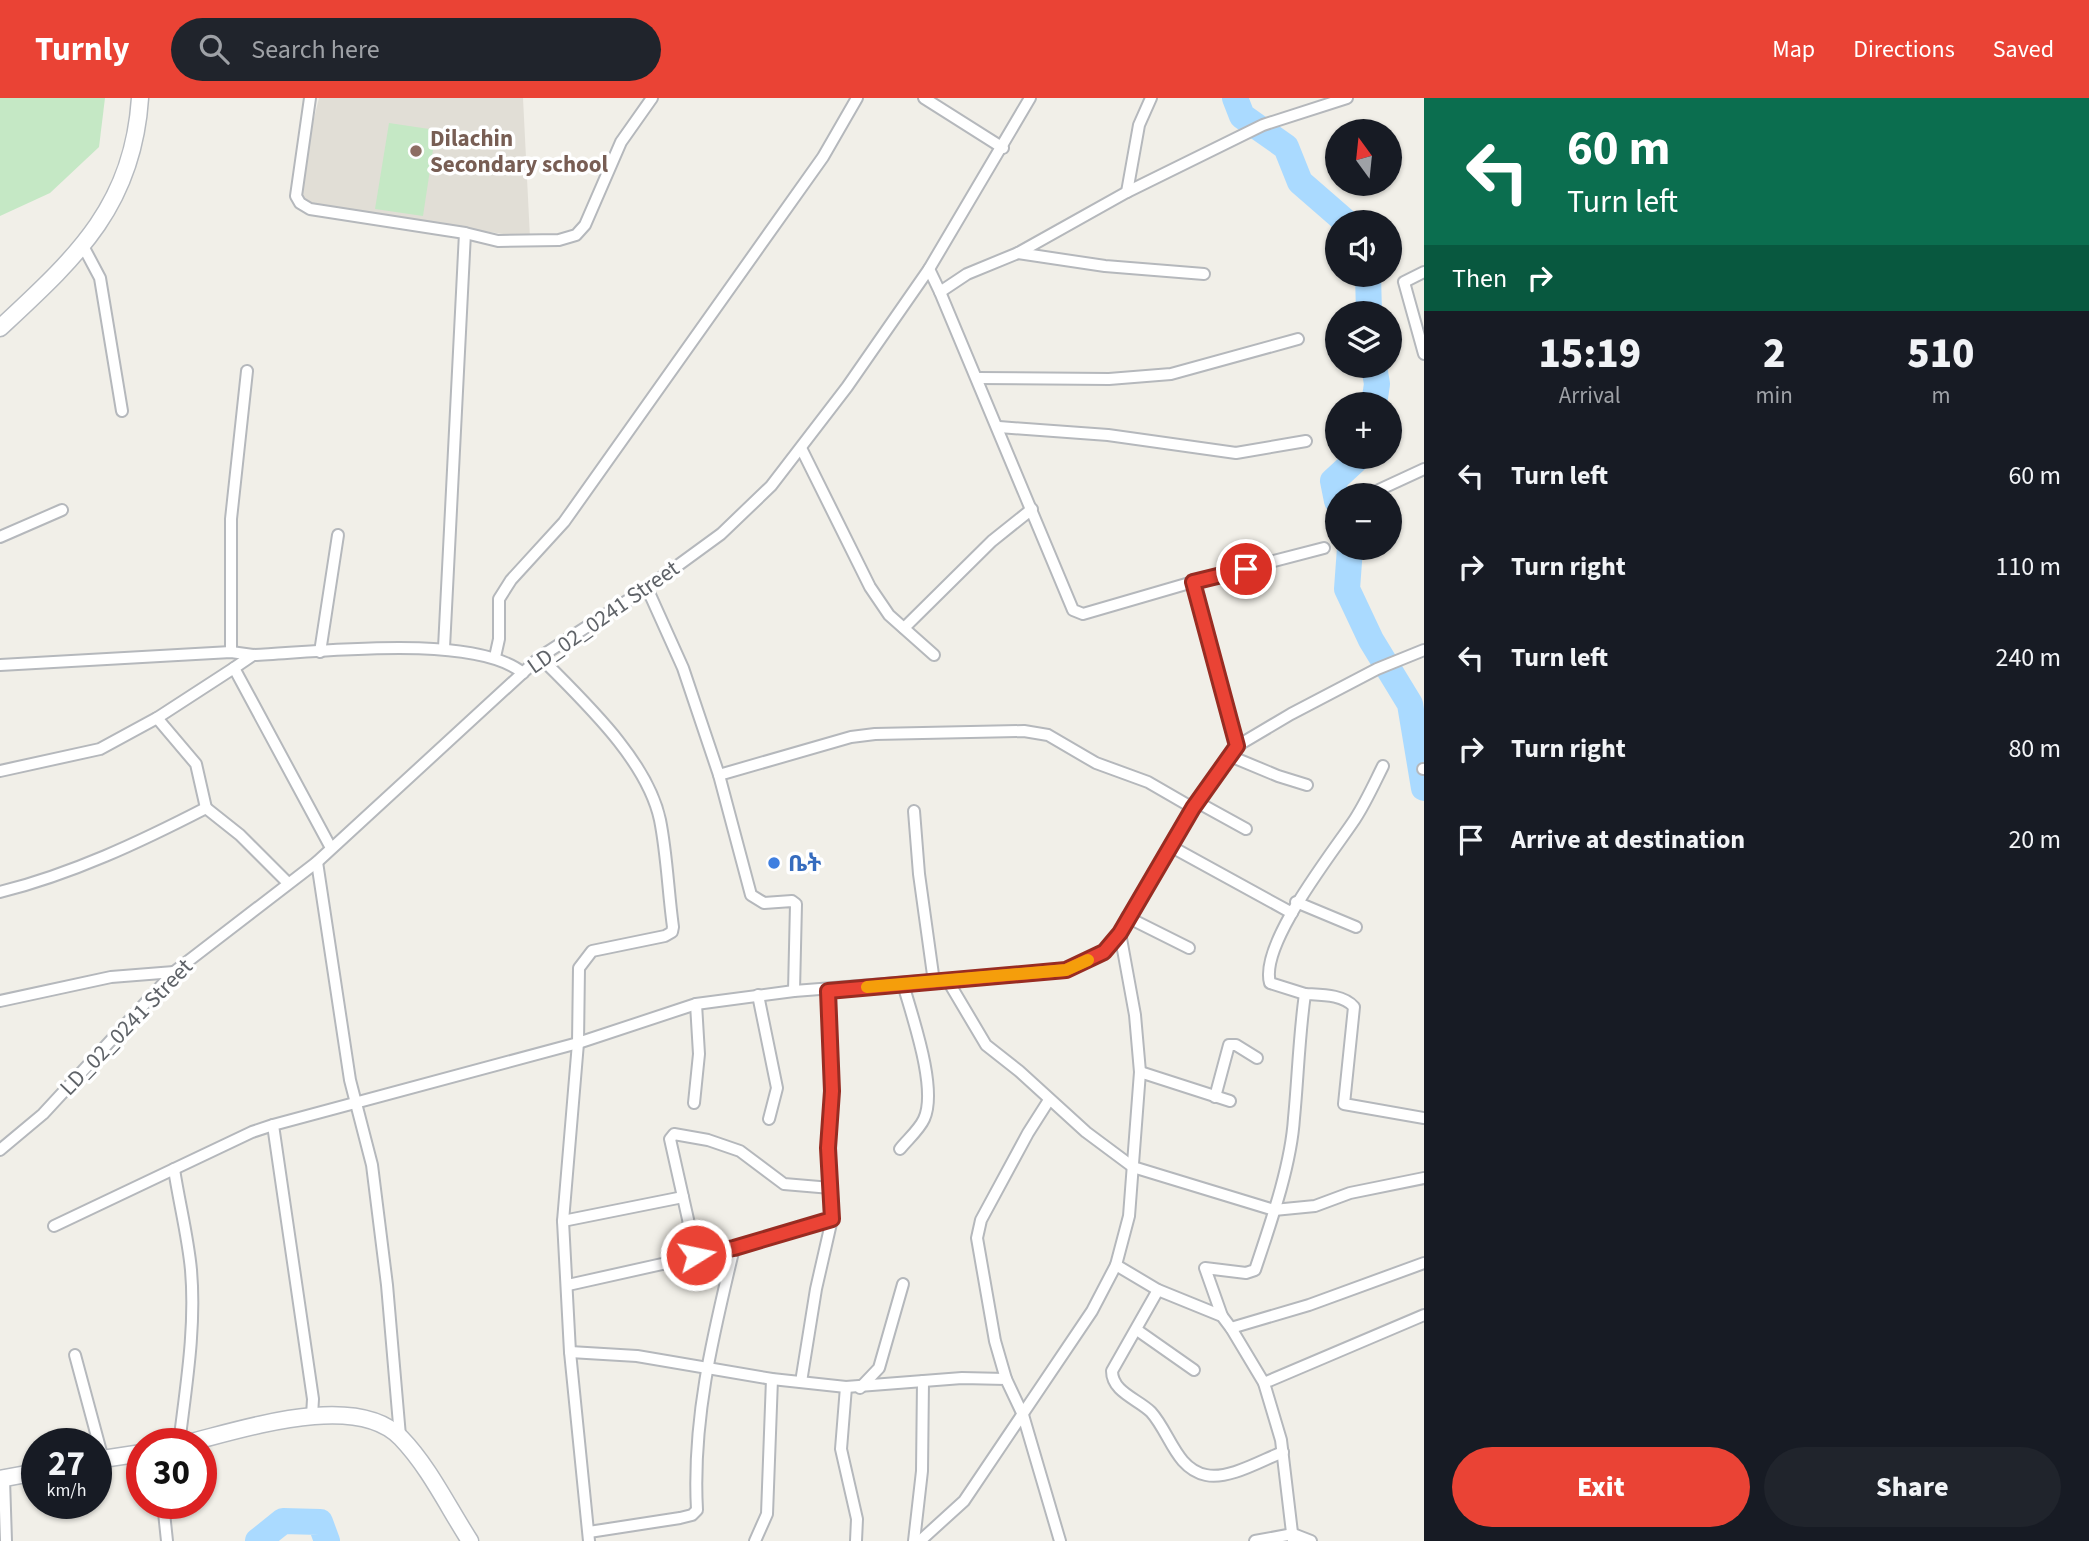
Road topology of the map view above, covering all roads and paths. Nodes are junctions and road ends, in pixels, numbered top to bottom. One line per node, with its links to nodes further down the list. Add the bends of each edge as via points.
1 (140, 98): 12 (main road, via 131,162 115,200)
2 (310, 98): 11 (street, via 296,196 300,203 310,209)
3 (857, 98): 43 (street, via 823,157 564,522 511,580 499,599)
4 (924, 98): 9 (street)
5 (1030, 98): 9 (street, LD_02_0241 Street)
6 (1152, 98): 10 (street, via 1139,125)
7 (1347, 98): 10 (street, via 1263,125)
8 (648, 99): 11 (street, via 621,142 585,225 576,235 559,240 498,241)
9 (1003, 148): 14 (street, LD_02_0241 Street)
10 (1127, 192): 13 (street)
11 (465, 233): 37 (street)
12 (83, 246): 18 (main road); 23 (street, via 100,278)
13 (1018, 253): 16 (street); 17 (street, via 967,274)
14 (929, 270): 17 (street); 26 (street, LD_02_0241 Street)
15 (1424, 272): 20 (street, via 1404,282)
16 (1204, 274)
17 (940, 292): 22 (street)
18 (0, 328)
19 (1298, 340): 22 (street, via 1171,374 1108,379)
20 (1424, 354)
21 (247, 371): 39 (street, via 231,519)
22 (977, 378): 24 (street)
23 (122, 411)
24 (999, 427): 25 (street, via 1108,435 1236,453); 29 (street)
25 (1307, 441)
26 (801, 448): 35 (street, LD_02_0241 Street, via 771,486 721,534); 36 (street, via 870,587)
27 (1424, 470): 28 (street)
28 (1395, 483)
29 (1032, 509): 34 (street, via 1067,599 1077,613); 36 (street, via 992,541)
30 (62, 510): 32 (street)
31 (338, 536): 40 (street)
32 (0, 537)
33 (1324, 548): 34 (street)
34 (1193, 582): 49 (street)
35 (647, 588): 44 (street, LD_02_0241 Street); 52 (street, via 683,668)
36 (904, 628): 42 (street)
37 (444, 648): 40 (street); 43 (street)
38 (1424, 649): 49 (street, via 1255,733)
39 (231, 652): 41 (street); 45 (street)
40 (320, 652): 41 (street)
41 (253, 655): 46 (street)
42 (934, 655)
43 (495, 657): 47 (street)
44 (540, 657): 47 (street, LD_02_0241 Street); 78 (street, via 631,759 652,798 660,819 673,927 665,936 592,951 584,957 579,968)
45 (0, 665)
46 (234, 668): 48 (street); 59 (street)
47 (523, 673): 59 (street, LD_02_0241 Street)
48 (157, 718): 51 (street, via 85,755); 55 (street, via 196,764)
49 (1234, 751): 53 (street); 54 (street)
50 (1383, 766): 63 (street, via 1355,818)
51 (0, 771)
52 (719, 775): 54 (street, via 863,735 1024,731 1048,735 1096,763); 72 (street, via 751,895 764,903 796,904)
53 (1307, 785)
54 (1195, 805): 57 (street); 58 (street)
55 (206, 808): 61 (street); 62 (street, via 119,850)
56 (914, 811): 70 (street)
57 (1246, 830)
58 (1170, 846): 63 (street); 64 (street)
59 (331, 848): 60 (street, LD_02_0241 Street)
60 (317, 862): 61 (street, LD_02_0241 Street); 85 (street)
61 (287, 882): 68 (street, LD_02_0241 Street)
62 (0, 892)
63 (1294, 907): 65 (street); 75 (street, via 1268,979 1274,986)
64 (1127, 918): 66 (street); 67 (street)
65 (1356, 927)
66 (1120, 933): 69 (street, via 1104,952 1066,970); 80 (street)
67 (1189, 948)
68 (174, 972): 76 (street, via 111,976); 89 (street, LD_02_0241 Street, via 43,1114)
69 (948, 981): 70 (street); 82 (street, via 986,1045)
70 (934, 982): 71 (street)
71 (903, 984): 73 (street); 90 (street, via 918,1039 928,1106 923,1121)
72 (794, 991): 73 (street); 74 (street)
73 (828, 991): 94 (street)
74 (758, 995): 77 (street); 87 (street, via 777,1088)
75 (1305, 995): 86 (street, via 1329,996 1354,1007 1344,1104); 96 (street, via 1294,1119)
76 (0, 1001)
77 (696, 1004): 78 (street); 84 (street, via 699,1054)
78 (578, 1043): 85 (street); 98 (street)
79 (1256, 1058): 81 (street, via 1229,1045)
80 (1140, 1072): 81 (street); 91 (street)
81 (1215, 1097): 83 (street)
82 (1049, 1100): 91 (street); 116 (street, via 981,1220 977,1237)
83 (1230, 1101)
84 (694, 1103)
85 (357, 1104): 88 (street); 127 (street, via 372,1165)
86 (1424, 1118)
87 (769, 1119)
88 (273, 1125): 92 (street); 123 (street)
89 (2, 1146)
90 (900, 1149)
91 (1133, 1167): 96 (street); 103 (street, via 1129,1216)
92 (174, 1169): 99 (street); 125 (street, via 191,1268 191,1339)
93 (1424, 1178): 96 (street, via 1350,1193 1315,1206)
94 (831, 1188): 95 (street, via 784,1184 740,1152 678,1133 670,1139); 97 (street)
95 (683, 1197): 98 (street); 101 (street)
96 (1274, 1210): 108 (street, via 1255,1270 1205,1268)
97 (832, 1219): 100 (street); 118 (street)
98 (563, 1221): 105 (street)
99 (54, 1226)
100 (734, 1248): 101 (street); 113 (street)
101 (696, 1255): 105 (street)
102 (1424, 1263): 109 (street)
103 (1115, 1265): 106 (street); 122 (street, via 1092,1311)
104 (903, 1284): 121 (street, via 880,1368)
105 (568, 1285): 111 (street)
106 (1158, 1290): 108 (street); 110 (street)
107 (1424, 1315): 119 (street)
108 (1222, 1316): 109 (street)
109 (1230, 1328): 119 (street)
110 (1137, 1330): 114 (street); 128 (street, via 1112,1378 1148,1410 1179,1458 1193,1470 1220,1475)
111 (570, 1352): 113 (street); 132 (street)
112 (75, 1355): 124 (street)
113 (706, 1367): 115 (street); 132 (street, via 696,1510 680,1518)
114 (1194, 1370)
115 (772, 1379): 118 (street); 137 (street, via 767,1514)
116 (1006, 1379): 117 (street); 122 (street)
117 (923, 1381): 121 (street); 139 (street)
118 (801, 1382): 120 (street)
119 (1264, 1382): 128 (street)
120 (846, 1387): 121 (street); 138 (street, via 841,1449 857,1520)
121 (860, 1388)
122 (1023, 1415): 140 (street, via 964,1501); 141 (street)
123 (312, 1416): 126 (main road); 127 (main road, via 362,1419)
124 (93, 1428)
125 (183, 1428)
126 (217, 1436)
127 (400, 1436): 136 (main road)
128 (1283, 1452): 133 (street)
129 (21, 1475): 130 (main road)
130 (2, 1479): 134 (street)
131 (165, 1519): 135 (street)
132 (589, 1536)
133 (1293, 1538): 142 (street); 143 (street)
134 (6, 1541)
135 (167, 1541)
136 (470, 1541)
137 (755, 1541)
138 (856, 1541)
139 (915, 1541)
140 (920, 1541)
141 (1060, 1541)
142 (1255, 1541)
143 (1311, 1541)

